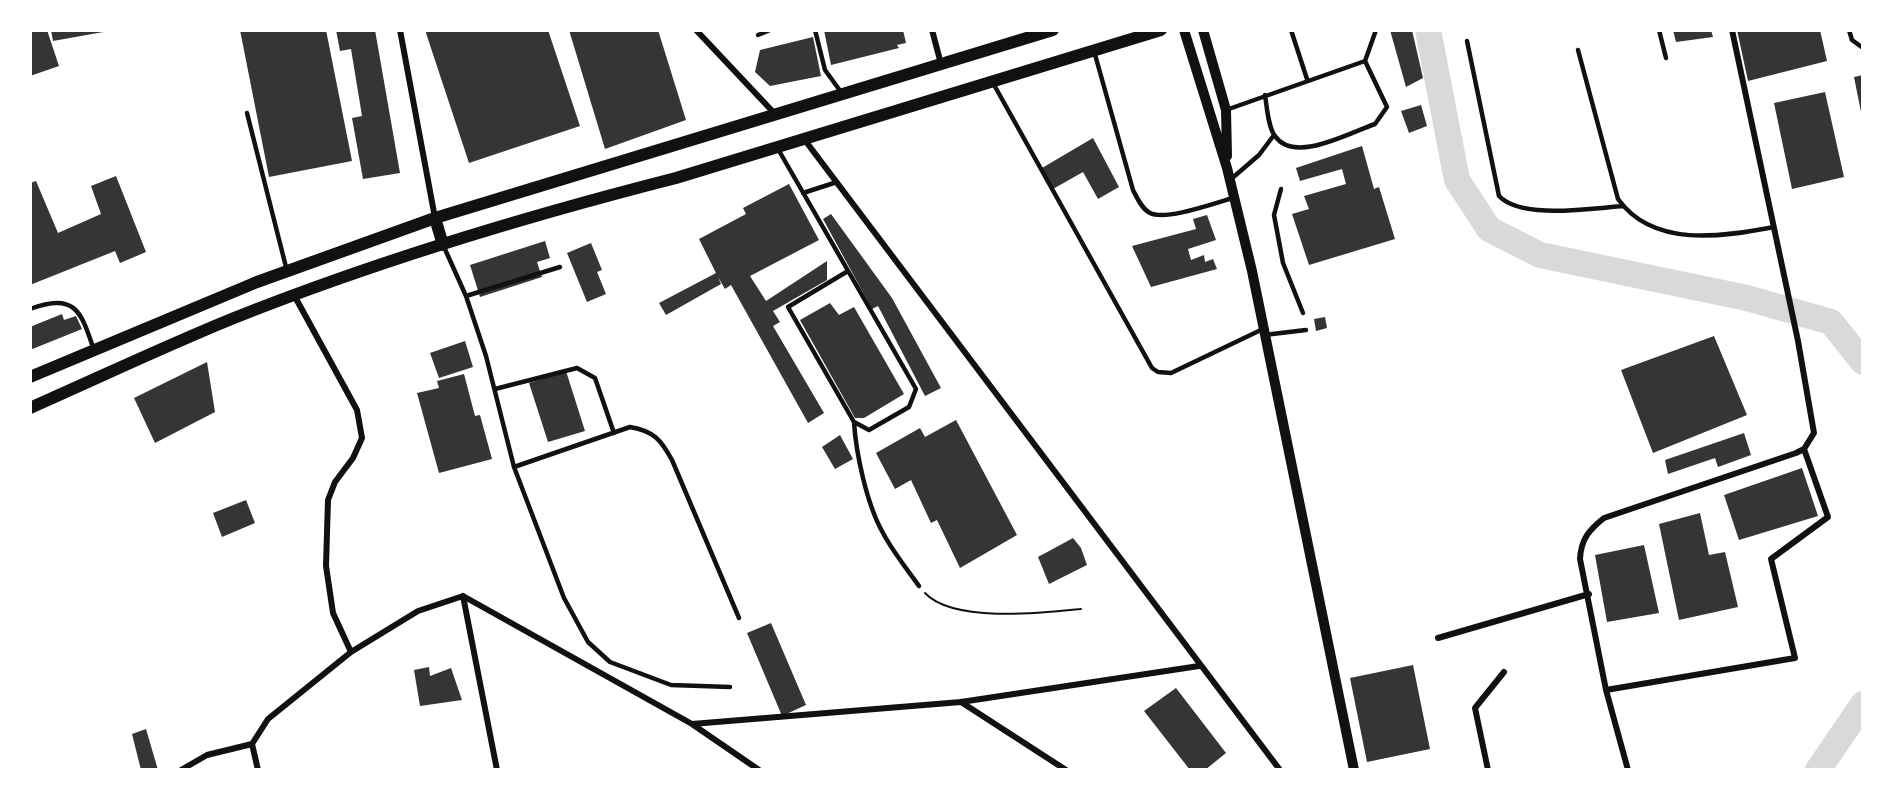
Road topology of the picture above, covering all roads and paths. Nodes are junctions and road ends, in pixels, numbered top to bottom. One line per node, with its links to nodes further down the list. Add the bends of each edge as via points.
1 (400, 30): 40 (street)
2 (696, 30): 29 (street)
3 (770, 30): 15 (lane)
4 (815, 30): 25 (lane, via 825,70)
5 (932, 30): 22 (street)
6 (1053, 30): 22 (main road)
7 (1161, 30): 18 (main road)
8 (1184, 30): 33 (street)
9 (1203, 30): 27 (street)
10 (1291, 30): 23 (lane)
11 (1376, 30): 21 (lane)
12 (1659, 30): 20 (lane)
13 (1732, 30): 41 (street)
14 (1849, 30): 17 (lane, via 1852,40)
15 (758, 35)
16 (1467, 41): 39 (lane, via 1499,196 1508,204 1526,209)
17 (1863, 48)
18 (1094, 49): 24 (main road); 38 (lane, via 1133,190 1143,207 1162,216)
19 (1578, 50): 39 (lane, via 1618,199)
20 (1666, 58)
21 (1365, 61): 23 (lane); 30 (lane, via 1387,107 1375,124 1304,149 1285,146)
22 (941, 64): 25 (main road)
23 (1307, 79): 26 (lane)
24 (993, 83): 31 (main road); 51 (lane, via 1152,368 1171,374)
25 (843, 95): 29 (main road)
26 (1265, 95): 27 (lane); 30 (lane)
27 (1226, 110): 33 (street)
28 (247, 113): 44 (lane)
29 (776, 115): 40 (main road)
30 (1274, 135): 34 (lane, via 1259,155)
31 (804, 138): 32 (main road); 35 (street)
32 (777, 147): 37 (lane); 42 (main road)
33 (1227, 168): 34 (street)
34 (1230, 180): 38 (street)
35 (837, 182): 37 (lane); 67 (street)
36 (1281, 189): 49 (lane, via 1274,215 1283,263)
37 (803, 193): 45 (lane)
38 (1234, 198): 51 (street)
39 (1624, 206): 41 (lane, via 1661,230 1695,237)
40 (435, 218): 42 (main road); 44 (main road)
41 (1774, 227): 58 (street, via 1814,433)
42 (443, 245): 46 (main road); 47 (lane)
43 (560, 267): 47 (lane)
44 (287, 271): 52 (main road)
45 (848, 271): 56 (lane, via 788,307); 56 (lane, via 916,389 909,407 869,430)
46 (294, 295): 55 (main road); 66 (street, via 357,410 362,438 328,500 326,566 333,613)
47 (466, 296): 54 (lane)
48 (30, 309): 52 (lane, via 51,303 73,307 83,316)
49 (1303, 313)
50 (1306, 330): 51 (lane)
51 (1264, 332): 80 (street)
52 (94, 350): 53 (main road)
53 (30, 377)
54 (495, 389): 57 (lane, via 577,368 595,378); 59 (lane)
55 (30, 408)
56 (854, 422): 60 (lane, via 860,468 882,532)
57 (614, 433): 59 (lane); 64 (lane, via 630,428 648,430 661,440)
58 (1804, 449): 61 (street, via 1604,518 1589,530 1581,548); 70 (street, via 1828,517 1771,559 1795,658)
59 (514, 467): 69 (lane, via 564,598 588,642 610,662 671,685)
60 (919, 586): 63 (path, via 934,602 961,610 1039,613)
61 (1589, 594): 65 (street); 70 (street)
62 (463, 596): 66 (street, via 418,611); 72 (street); 76 (street)
63 (1081, 609)
64 (739, 618)
65 (1438, 638)
66 (351, 652): 73 (street, via 267,719)
67 (1199, 666): 71 (street); 79 (street)
68 (1504, 672): 81 (street, via 1475,708)
69 (730, 687)
70 (1606, 690): 82 (street)
71 (961, 702): 72 (street); 78 (street)
72 (693, 724): 77 (street)
73 (252, 744): 74 (street, via 207,755); 75 (street)
74 (181, 770)
75 (258, 770)
76 (497, 770)
77 (759, 770)
78 (1066, 770)
79 (1280, 770)
80 (1354, 770)
81 (1488, 770)
82 (1628, 770)

